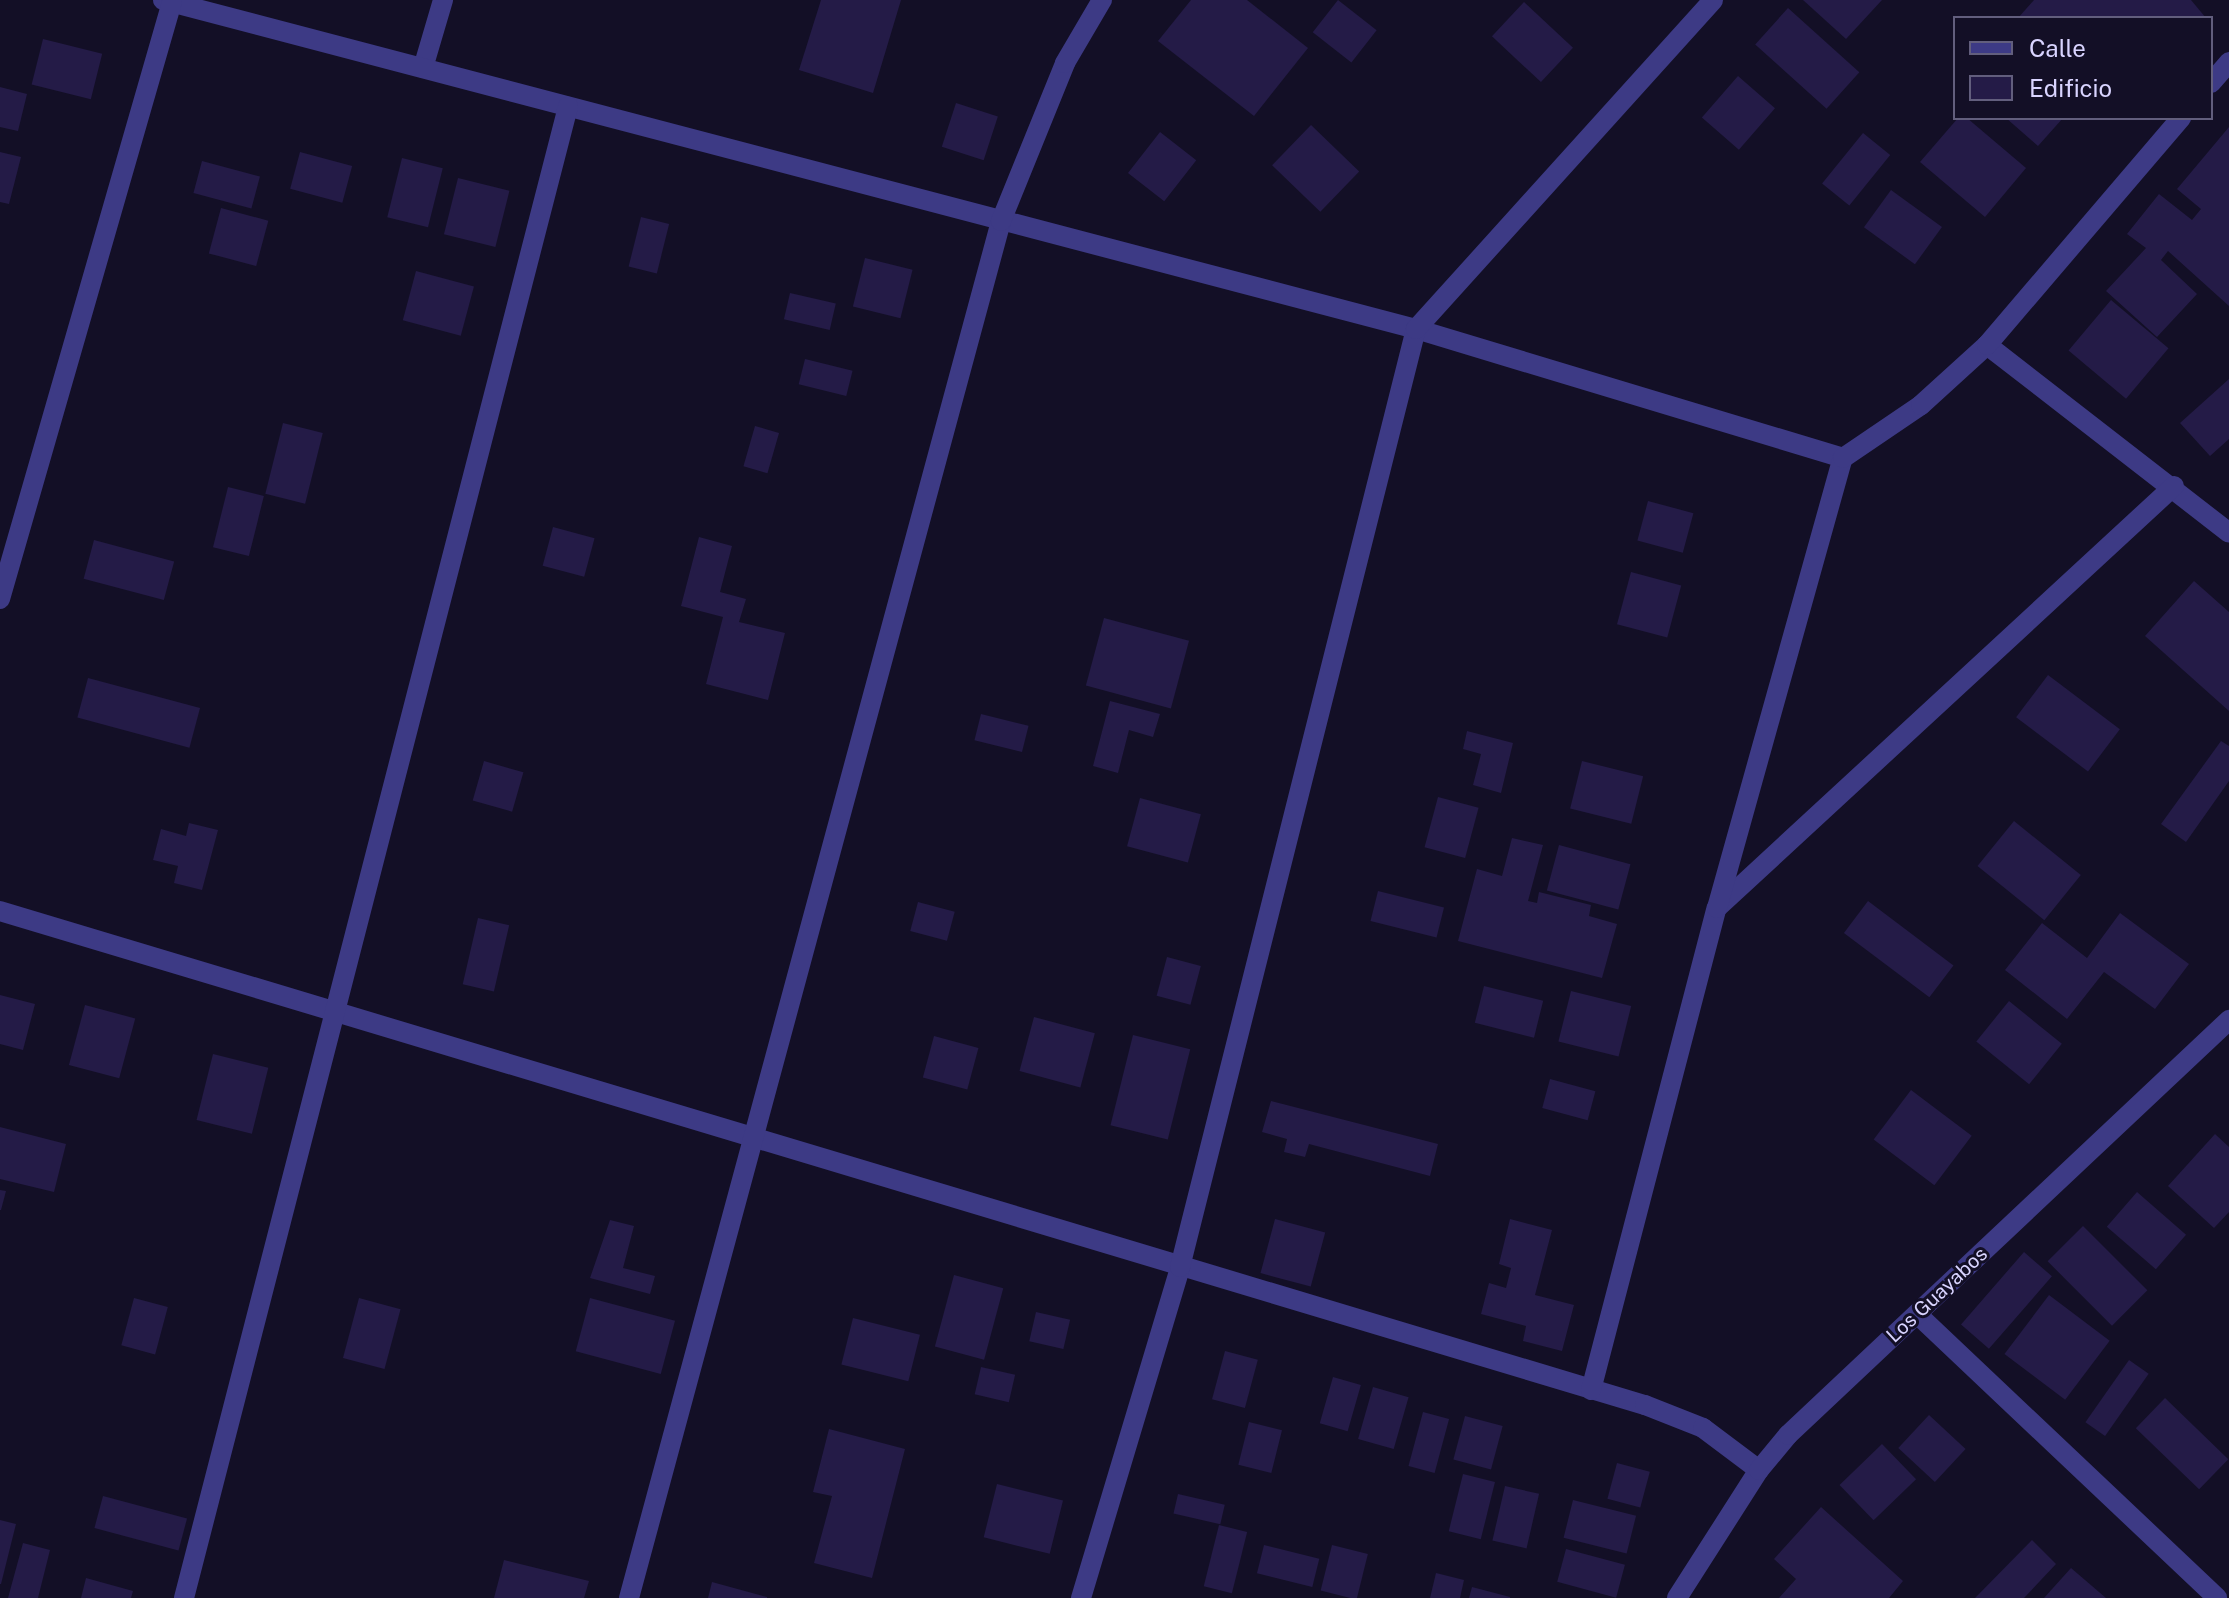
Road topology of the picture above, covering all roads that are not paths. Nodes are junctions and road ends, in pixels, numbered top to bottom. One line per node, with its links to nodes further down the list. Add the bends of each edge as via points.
1 (443, 0): 6 (street)
2 (1102, 0): 10 (street, via 1065,63)
3 (1713, 0): 11 (street)
4 (167, 1): 6 (street); 16 (street)
5 (2229, 62): 7 (street)
6 (423, 68): 8 (street)
7 (2213, 81)
8 (568, 107): 10 (street); 19 (street)
9 (2179, 120): 12 (street)
10 (1001, 221): 11 (street); 21 (street)
11 (1416, 329): 13 (street); 22 (street)
12 (1987, 345): 13 (street, via 1921,405); 14 (street)
13 (1843, 458): 17 (street)
14 (2174, 486): 15 (street); 17 (street)
15 (2229, 533)
16 (0, 599)
17 (1717, 908): 24 (street)
18 (0, 911): 19 (street)
19 (332, 1011): 21 (street); 26 (street)
20 (2229, 1020): 23 (street, Los Guayabos)
21 (754, 1138): 22 (street); 27 (street)
22 (1180, 1267): 24 (street); 28 (street)
23 (1917, 1314): 25 (street, Los Guayabos, via 1788,1435); 30 (street)
24 (1591, 1390): 25 (street, via 1703,1428)
25 (1759, 1470): 29 (street, Los Guayabos)
26 (184, 1598)
27 (629, 1598)
28 (1081, 1598)
29 (1677, 1598)
30 (2217, 1598)

